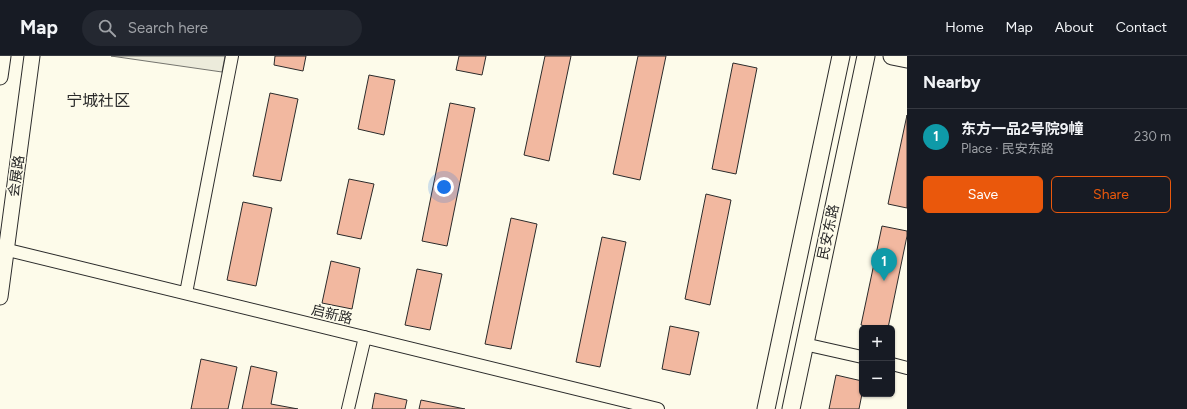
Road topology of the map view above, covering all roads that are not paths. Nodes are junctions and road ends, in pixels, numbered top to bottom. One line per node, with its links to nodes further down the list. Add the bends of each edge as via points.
1 (3, 56): 8 (street)
2 (32, 56): 9 (street, 会展路)
3 (232, 56): 10 (street)
4 (841, 56): 19 (main road, 民安东路)
5 (866, 56): 13 (main road, 民安东路)
6 (892, 56): 7 (main road)
7 (907, 59)
8 (0, 77)
9 (3, 249): 10 (street, 启新路); 11 (street, 会展路)
10 (186, 293): 12 (street, 启新路)
11 (0, 297)
12 (365, 337): 17 (street); 18 (street, 启新路)
13 (804, 344): 14 (street); 20 (main road, 民安东路)
14 (859, 356)
15 (895, 365): 16 (street)
16 (907, 368)
17 (348, 409)
18 (658, 409)
19 (766, 409)
20 (791, 409)

